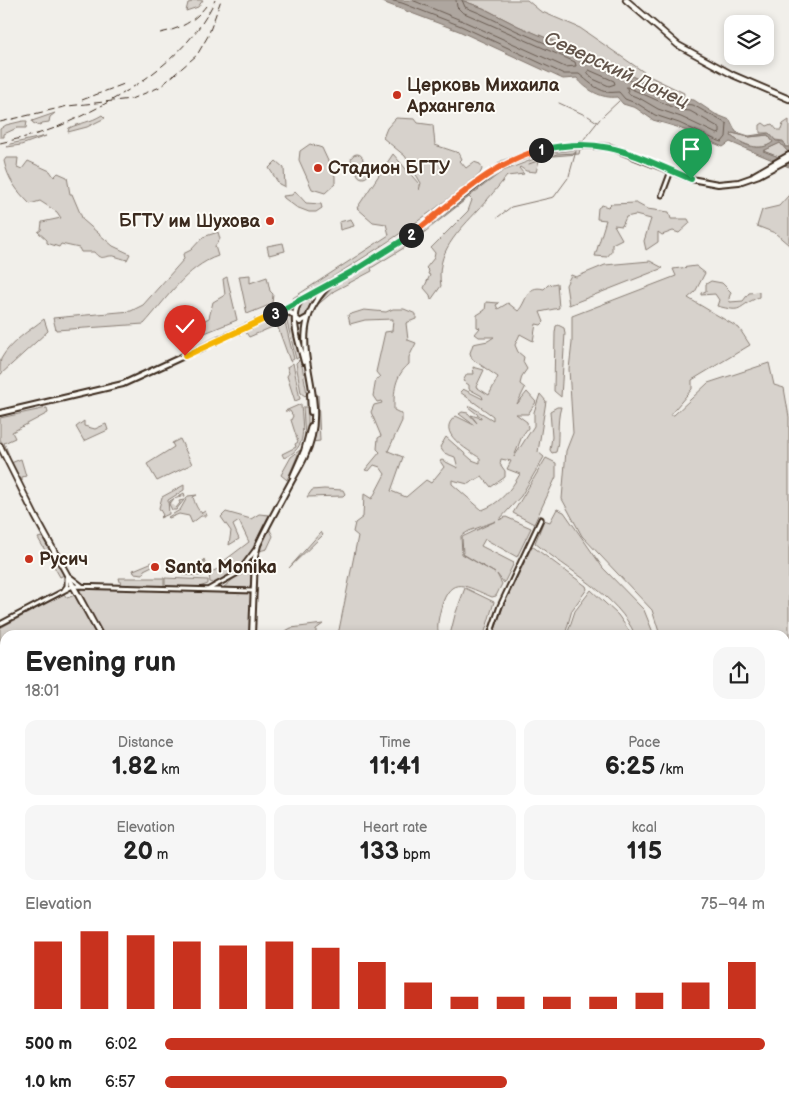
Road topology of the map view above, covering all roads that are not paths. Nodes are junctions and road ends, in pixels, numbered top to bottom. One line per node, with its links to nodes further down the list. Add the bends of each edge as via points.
1 (626, 0): 2 (main road, via 678,45 733,75)
2 (789, 99)
3 (789, 157): 4 (main road, via 750,178 727,184 709,183)
4 (671, 171): 5 (street); 6 (main road, via 610,147 567,145 534,152 499,168 412,234)
5 (662, 195)
6 (330, 284): 7 (main road); 8 (main road)
7 (303, 299): 8 (main road, via 310,298); 9 (main road); 11 (main road, via 295,310)
8 (313, 304): 10 (main road)
9 (275, 314): 11 (main road, via 288,312); 13 (main road, via 124,384)
10 (307, 318): 11 (main road, via 300,322); 12 (main road)
11 (295, 319): 12 (main road)
12 (303, 349): 16 (main road, via 314,403 313,426 305,458)
13 (0, 413)
14 (0, 446): 17 (main road)
15 (541, 519): 26 (street)
16 (258, 545): 20 (street, via 238,573); 22 (main road)
17 (67, 575): 18 (main road); 19 (street); 21 (street, via 67,586)
18 (73, 586): 19 (street); 21 (street); 24 (main road)
19 (82, 586): 20 (street)
20 (208, 589): 22 (street)
21 (63, 591): 23 (street)
22 (254, 591): 25 (main road)
23 (0, 624)
24 (97, 630)
25 (252, 630)
26 (492, 630)

